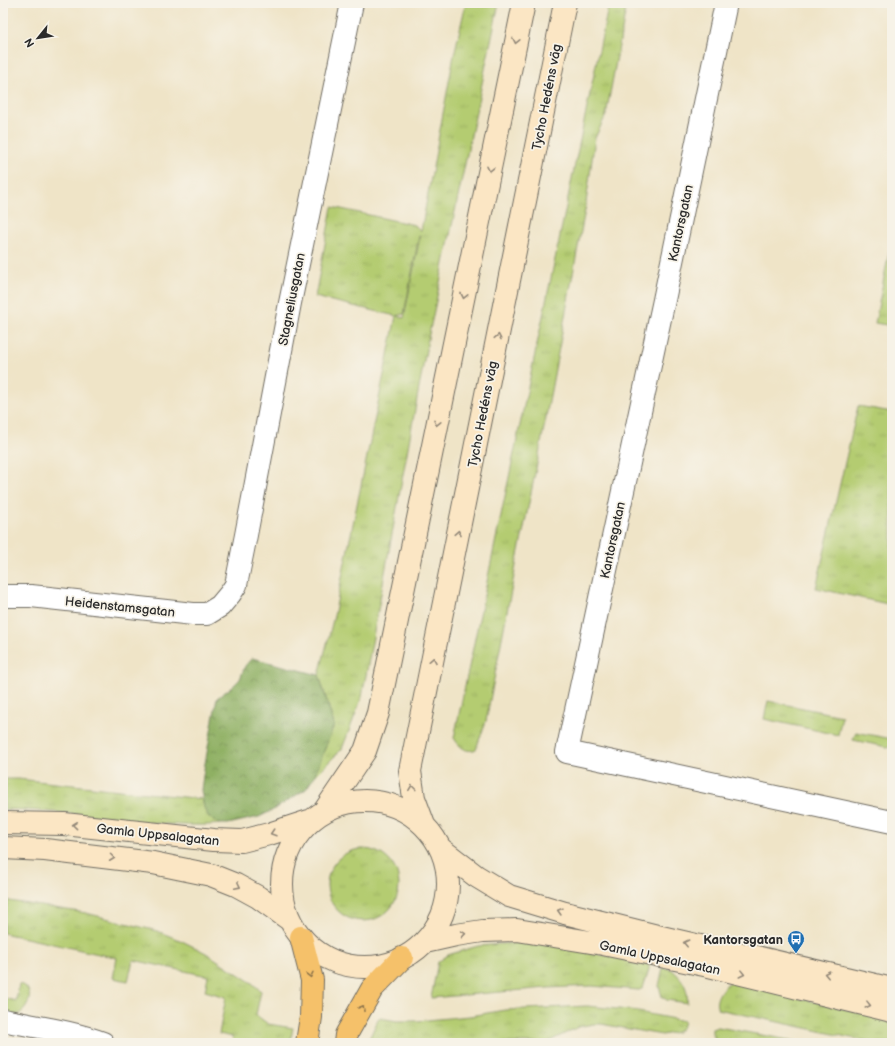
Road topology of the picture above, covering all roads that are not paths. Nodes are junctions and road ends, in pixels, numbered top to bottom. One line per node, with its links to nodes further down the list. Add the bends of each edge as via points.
1 (352, 3): 5 (street, Stagneliusgatan, via 290,303 236,585)
2 (524, 3): 7 (main road, one-way to 7, via 378,713 365,752)
3 (565, 3): 10 (main road, Tycho Hedéns väg, one-way to 3, via 414,798 410,771)
4 (726, 3): 8 (street, Kantorsgatan, via 567,752)
5 (230, 594): 6 (street, Heidenstamsgatan, via 220,606 207,614 31,596)
6 (3, 596)
7 (318, 815): 9 (main road, Gamla Uppsalagatan, one-way to 9, via 269,834 242,841 64,824); 10 (main road, Gamla Uppsalagatan, via 350,801 377,801 402,809); 13 (main road, via 296,837 286,856 281,878 283,899)
8 (892, 822)
9 (3, 823)
10 (424, 825): 12 (main road)
11 (3, 848): 13 (main road, one-way to 13, via 45,850 153,863 210,875 258,897)
12 (441, 849): 14 (main road, via 448,877 448,891 441,918); 16 (main road, Gamla Uppsalagatan, one-way to 12, via 661,937 509,896 476,876)
13 (295, 928): 15 (main road, via 322,955 348,965 375,967); 20 (main road, one-way to 20, via 312,980 312,1017)
14 (425, 942): 15 (main road); 17 (main road, Gamla Uppsalagatan, one-way to 17, via 484,931 517,930 603,944 709,966)
15 (402, 958): 21 (main road, one-way to 15, via 346,1035 372,989)
16 (892, 989)
17 (892, 1011)
18 (3, 1020): 19 (street)
19 (103, 1043)
20 (308, 1043)
21 (345, 1043)

